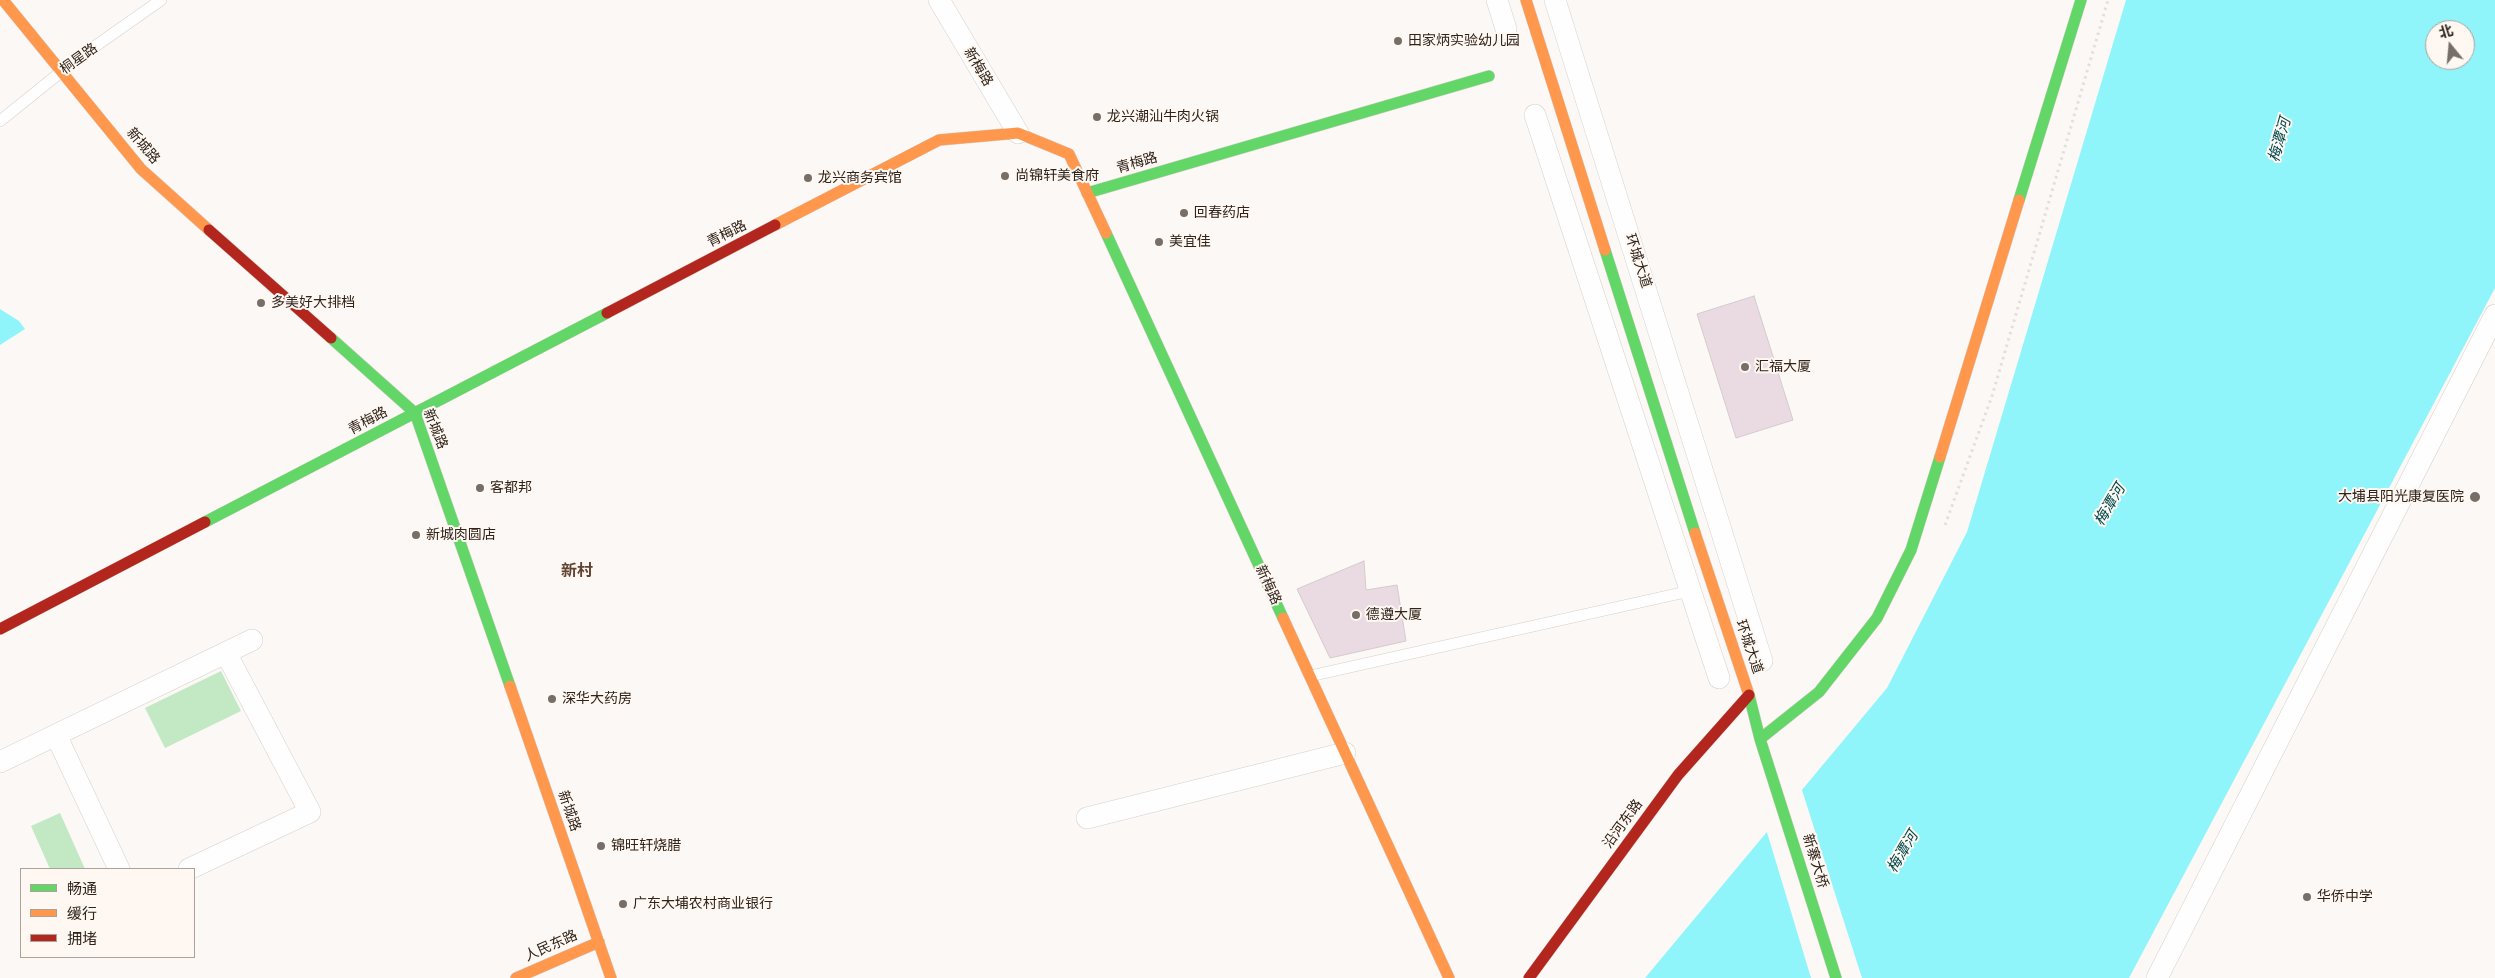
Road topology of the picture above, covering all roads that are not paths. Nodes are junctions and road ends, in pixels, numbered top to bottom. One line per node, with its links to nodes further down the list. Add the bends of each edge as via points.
1 (4, 0): 9 (main road, 新城路)
2 (161, 0): 9 (lane, 桐星路)
3 (939, 0): 13 (street, 新梅路)
4 (1497, 0): 8 (street)
5 (1526, 0): 25 (main road, 环城大道)
6 (1555, 0): 22 (street)
7 (2081, 0): 27 (main road, via 1911,550 1877,618 1819,692)
8 (1506, 29)
9 (62, 71): 12 (lane, 桐星路); 16 (main road, 新城路, via 141,169)
10 (1489, 76): 14 (main road, 青梅路)
11 (1535, 115): 18 (street)
12 (0, 121)
13 (1018, 134): 14 (main road, 青梅路, via 1069,154); 16 (main road, 青梅路, via 939,140)
14 (1087, 193): 23 (main road, 新梅路)
15 (2495, 315): 39 (street)
16 (415, 413): 19 (main road, 青梅路); 33 (main road, 新城路)
17 (1721, 572): 25 (main road, 环城大道, via 1754,676)
18 (1690, 591): 23 (lane); 24 (street)
19 (0, 629)
20 (252, 640): 21 (street)
21 (226, 653): 26 (street); 32 (street, via 310,812)
22 (1762, 661)
23 (1310, 676): 28 (main road, 新梅路)
24 (1719, 678)
25 (1749, 695): 27 (main road, 新寨大桥); 37 (main road, 沿河东路, via 1678,775)
26 (56, 734): 29 (street); 31 (street)
27 (1760, 738): 38 (main road, 新寨大桥)
28 (1345, 753): 30 (street); 36 (main road, 新梅路)
29 (0, 762)
30 (1087, 818)
31 (119, 868)
32 (191, 868)
33 (598, 942): 34 (main road, 人民东路); 35 (main road, 新城路)
34 (516, 978)
35 (612, 978)
36 (1449, 978)
37 (1529, 978)
38 (1836, 978)
39 (2156, 978)

